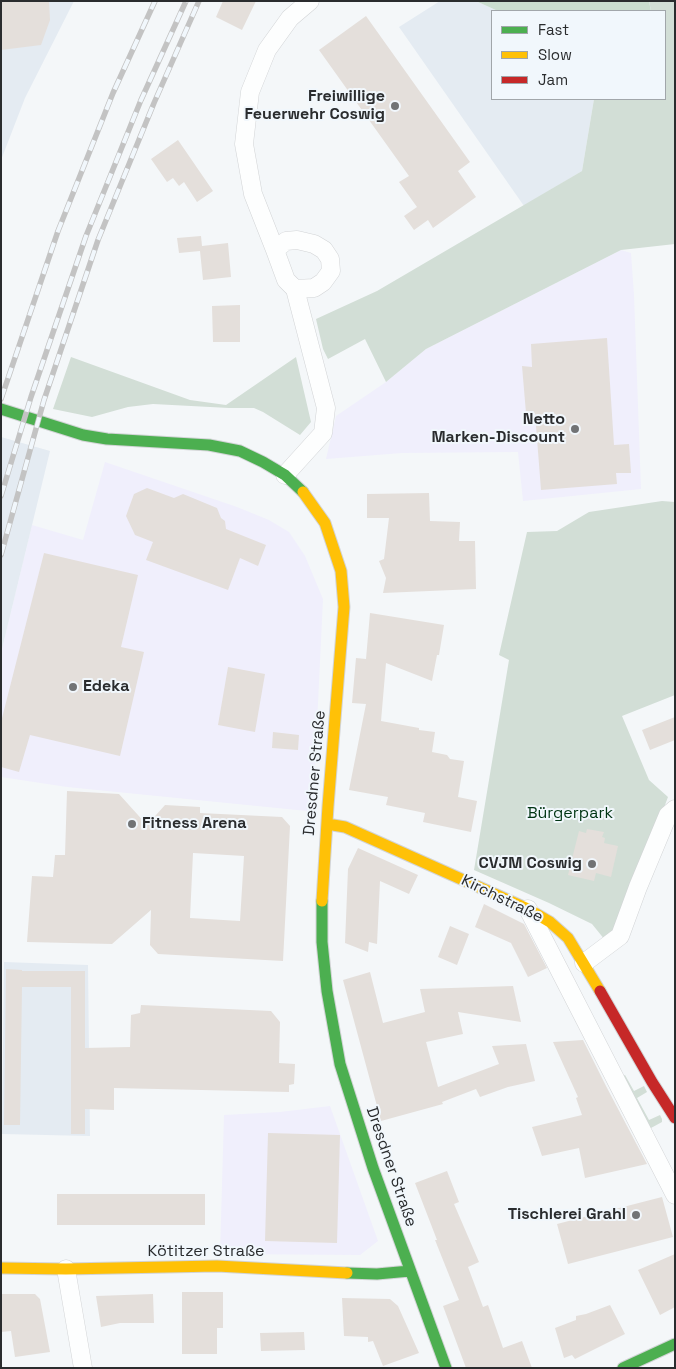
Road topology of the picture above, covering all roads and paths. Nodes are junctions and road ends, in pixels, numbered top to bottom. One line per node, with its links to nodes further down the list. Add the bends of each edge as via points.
1 (310, 1): 2 (street, via 290,18 267,50 250,92 244,144 253,194)
2 (275, 250): 3 (street, via 286,280); 3 (street, via 286,241 297,240 314,244 330,259 331,271 323,282 314,288)
3 (294, 289): 5 (street, via 326,408 323,433)
4 (1, 409): 5 (main road, Dresdner Straße, via 83,435 209,445 240,451)
5 (285, 475): 7 (main road, Dresdner Straße, via 302,490 325,523 341,571 344,607)
6 (671, 812): 9 (street, via 620,936)
7 (326, 824): 8 (main road, Kirchstraße, via 345,827); 14 (main road, Dresdner Straße, via 322,942 340,1064)
8 (528, 909): 9 (main road, Kirchstraße, via 568,938); 11 (street)
9 (584, 963): 10 (main road, Kirchstraße)
10 (675, 1118)
11 (675, 1195)
12 (1, 1268): 13 (main road, Kötitzer Straße)
13 (66, 1269): 14 (main road, Kötitzer Straße, via 217,1266 377,1274); 16 (street)
14 (410, 1271): 17 (main road, Dresdner Straße)
15 (675, 1344): 18 (main road)
16 (83, 1368)
17 (446, 1368)
18 (623, 1368)

